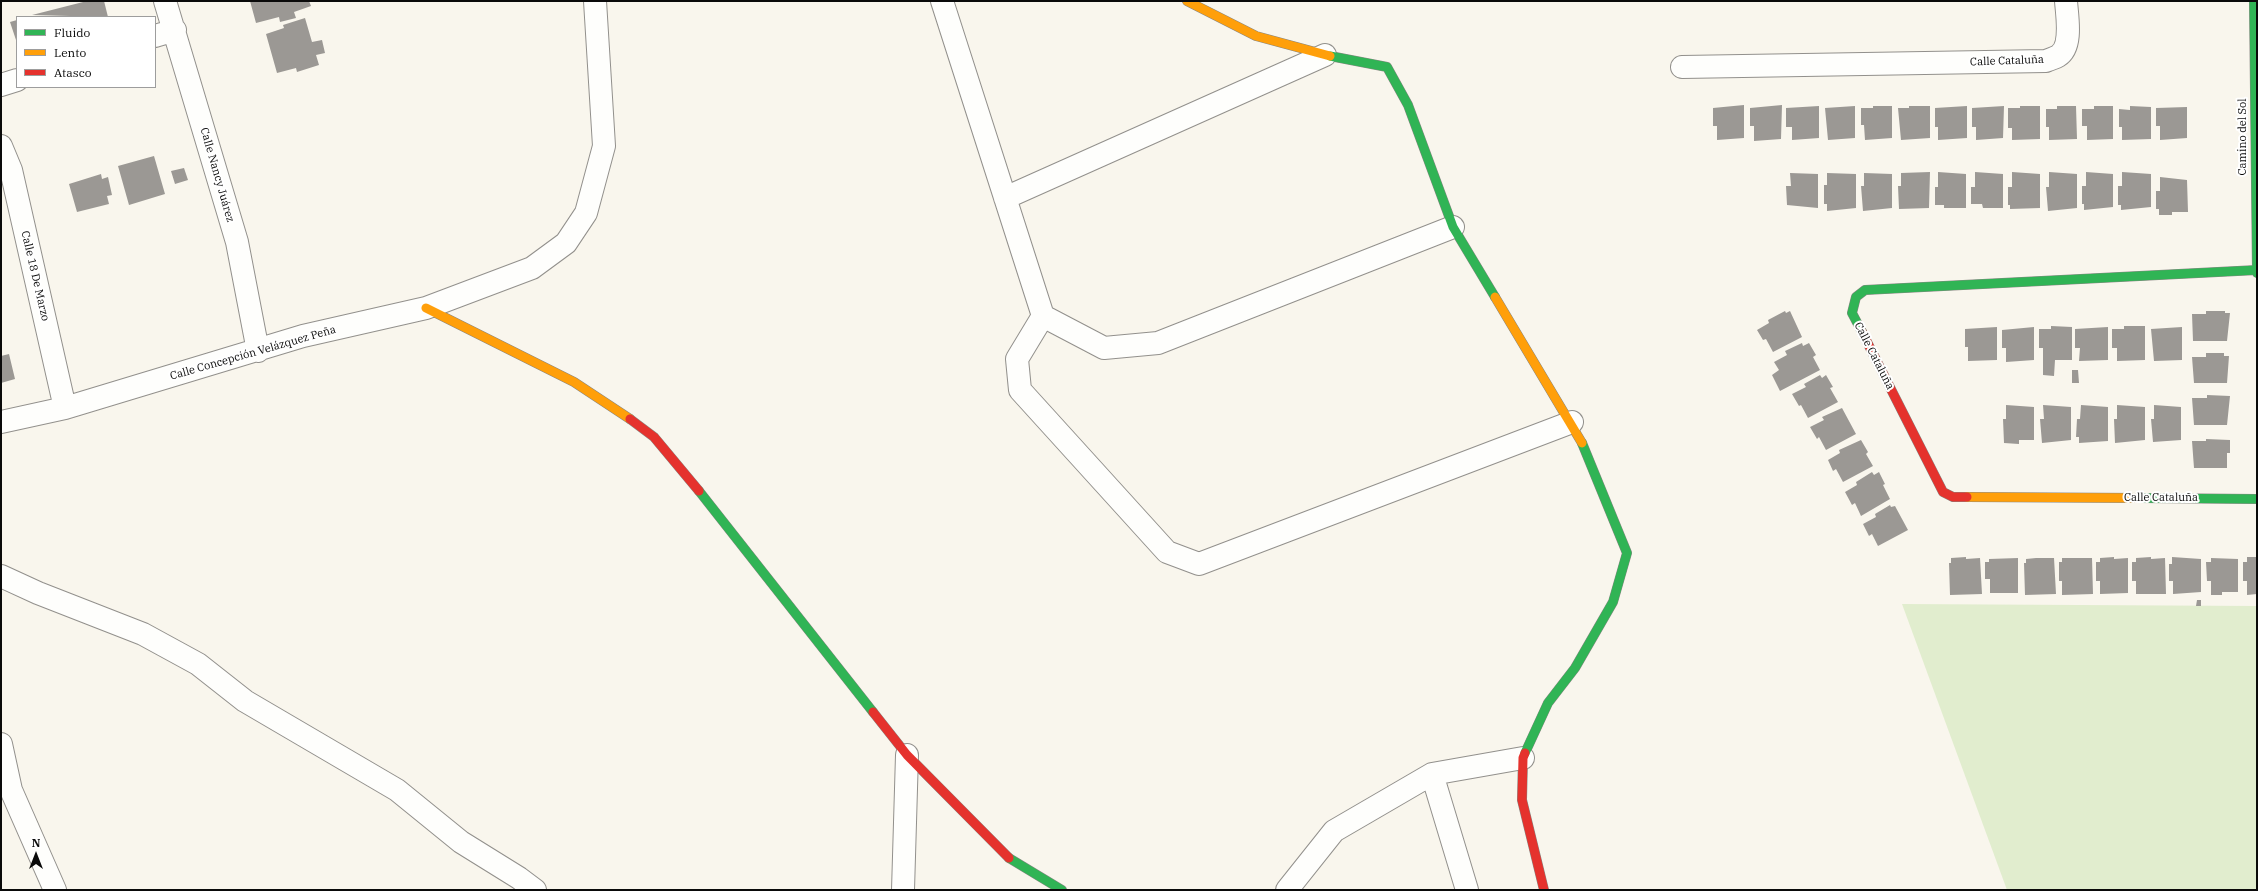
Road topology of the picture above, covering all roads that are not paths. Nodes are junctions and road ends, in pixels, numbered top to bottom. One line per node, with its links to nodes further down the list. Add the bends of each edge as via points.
1 (165, 1): 7 (street, Calle Nancy Juárez)
2 (595, 1): 18 (street, Calle Concepción Velázquez Peña, via 604,146 586,213 566,243 532,268)
3 (942, 1): 15 (street)
4 (1187, 1): 9 (street, via 1256,36)
5 (2066, 1): 10 (street, Calle Cataluña, via 2068,28 2064,49 2059,56 2046,61)
6 (2254, 1): 8 (street, Camino del Sol)
7 (165, 33): 20 (street, Calle Nancy Juárez, via 237,242)
8 (2256, 37): 13 (street, Camino del Sol)
9 (1326, 55): 15 (street); 16 (street, via 1387,67 1408,105)
10 (1682, 67)
11 (16, 80): 12 (street)
12 (1, 85)
13 (2256, 141): 17 (street, Camino del Sol)
14 (1, 146): 21 (street, Calle 18 De Marzo, via 11,170)
15 (1005, 198): 19 (street)
16 (1453, 227): 19 (street, via 1158,343 1104,348); 23 (street)
17 (2257, 271): 24 (street, Calle Cataluña, via 1865,290 1856,297 1852,314 1943,492 1953,497)
18 (426, 308): 20 (street, Calle Concepción Velázquez Peña, via 303,336); 27 (street, via 574,382 654,437)
19 (1043, 316): 23 (street, via 1017,359 1020,390 1167,552 1199,564)
20 (258, 351): 21 (street, Calle Concepción Velázquez Peña)
21 (65, 408): 22 (street, Calle Concepción Velázquez Peña)
22 (1, 422)
23 (1572, 422): 28 (street, via 1587,451 1627,553 1613,602 1575,668 1548,703)
24 (2257, 499)
25 (1, 576): 31 (street, via 143,634 198,664 245,702 397,790 461,842)
26 (1, 744): 30 (street, via 11,790)
27 (907, 755): 32 (street); 33 (street, via 1004,855)
28 (1523, 758): 29 (street); 36 (street, via 1522,800)
29 (1432, 774): 34 (street, via 1334,831); 35 (street)
30 (55, 890)
31 (534, 890)
32 (903, 890)
33 (1062, 890)
34 (1288, 890)
35 (1467, 890)
36 (1544, 890)

